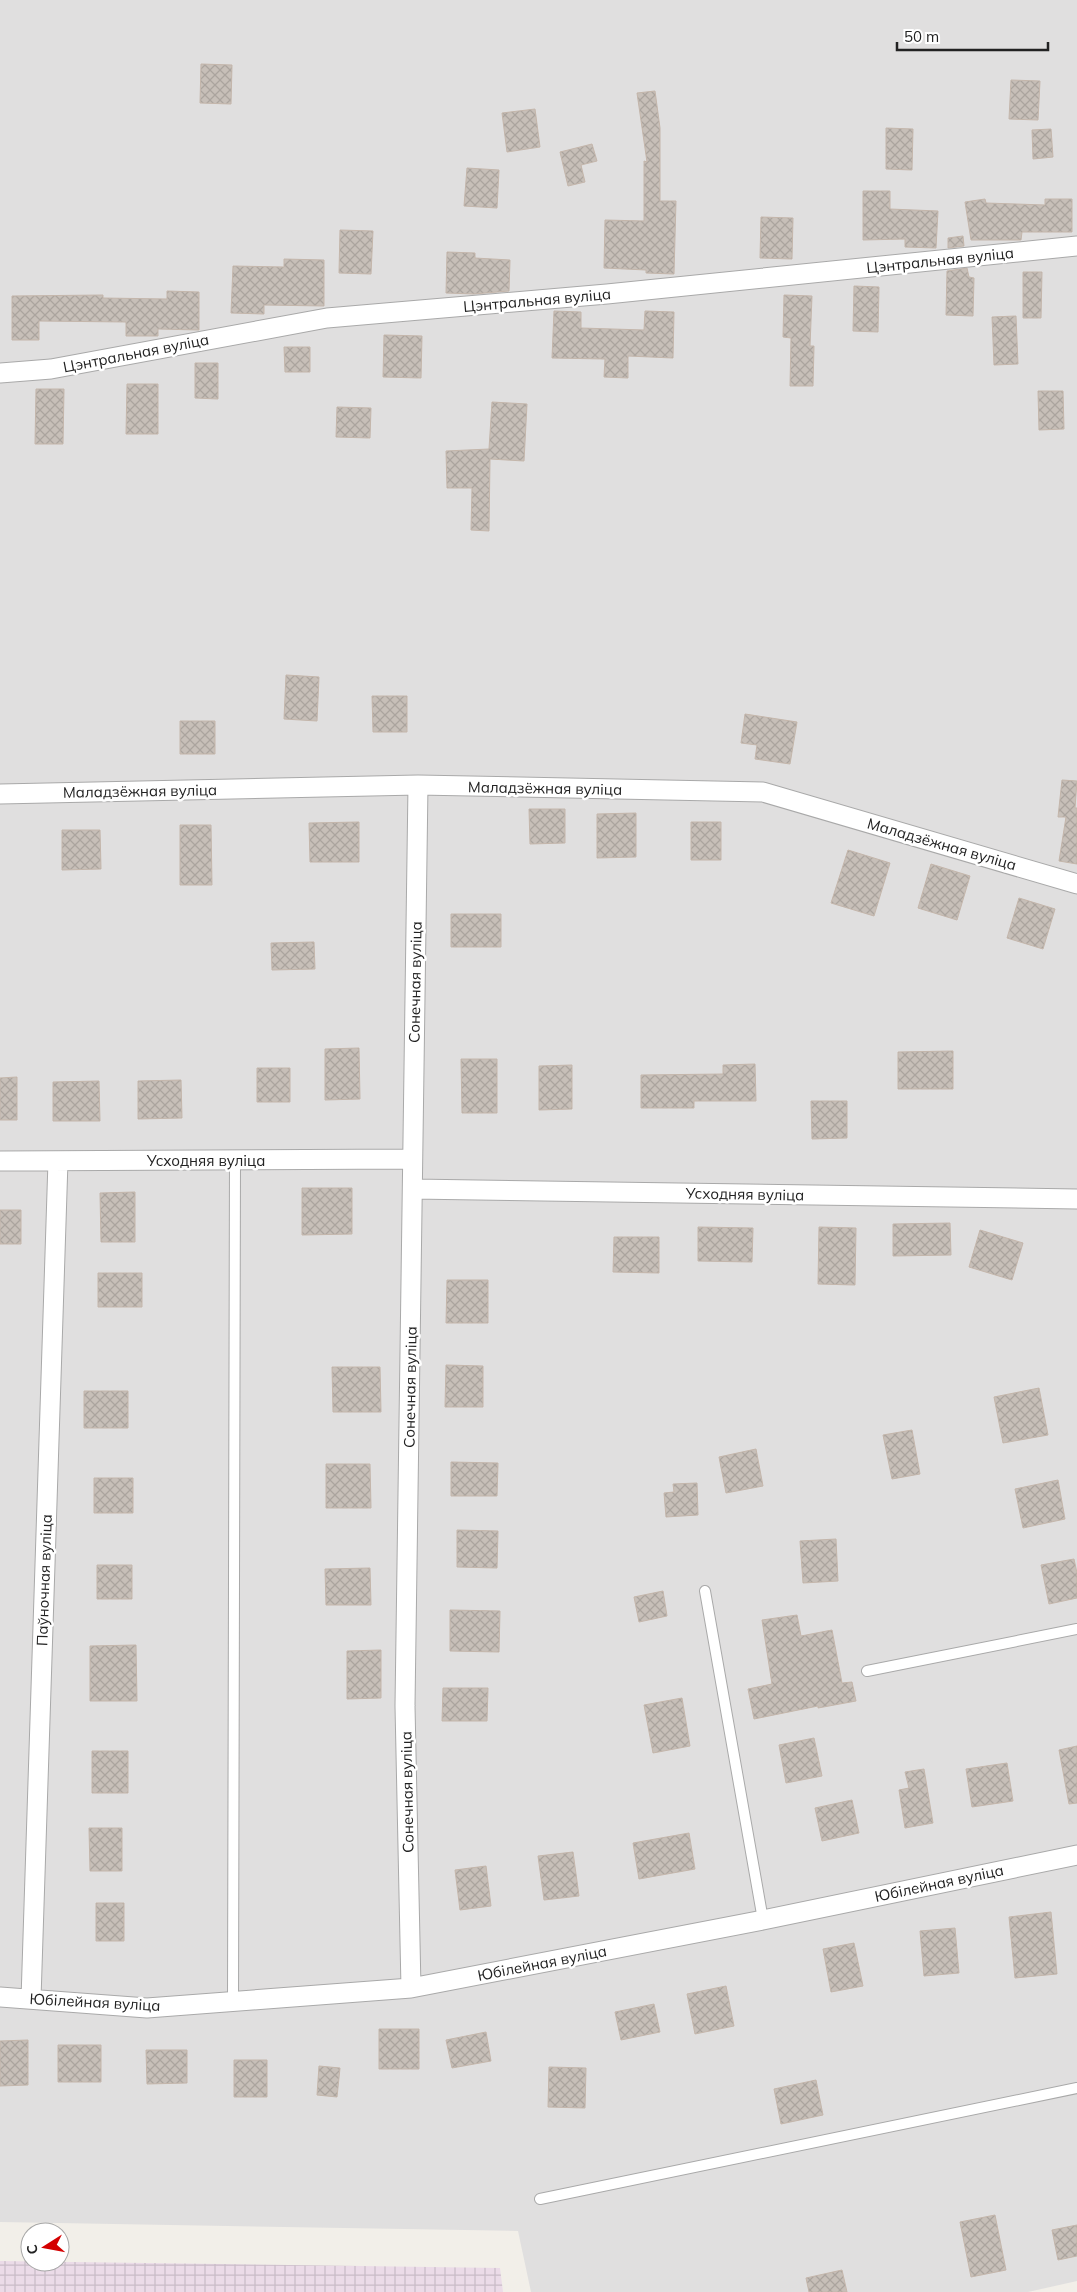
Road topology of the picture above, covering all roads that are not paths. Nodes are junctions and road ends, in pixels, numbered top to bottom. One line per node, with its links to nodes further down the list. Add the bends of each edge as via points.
1 (1077, 246): 2 (street, Цэнтральная вуліца, via 607,294 327,318 50,369)
2 (0, 373)
3 (418, 786): 4 (street, Маладзёжная вуліца); 5 (street, Маладзёжная вуліца, via 763,792); 6 (street, Сонечная вуліца)
4 (0, 794)
5 (1077, 884)
6 (411, 1159): 7 (street, Усходняя вуліца); 10 (street, Сонечная вуліца)
7 (235, 1160): 9 (street, Усходняя вуліца); 20 (lane)
8 (0, 1161): 9 (street, Усходняя вуліца)
9 (58, 1161): 19 (street, Паўночная вуліца)
10 (413, 1189): 11 (street, Усходняя вуліца); 17 (street, Сонечная вуліца, via 405,1706)
11 (1077, 1199)
12 (705, 1591): 16 (lane)
13 (1077, 1629): 14 (lane)
14 (867, 1671)
15 (1077, 1855): 16 (street, Юбілейная вуліца)
16 (763, 1920): 17 (street, Юбілейная вуліца)
17 (411, 1988): 20 (street, Юбілейная вуліца)
18 (0, 1997): 19 (street, Юбілейная вуліца)
19 (31, 1999): 20 (street, Юбілейная вуліца, via 147,2008)
20 (232, 2001)
21 (1077, 2088): 22 (lane)
22 (540, 2199)

